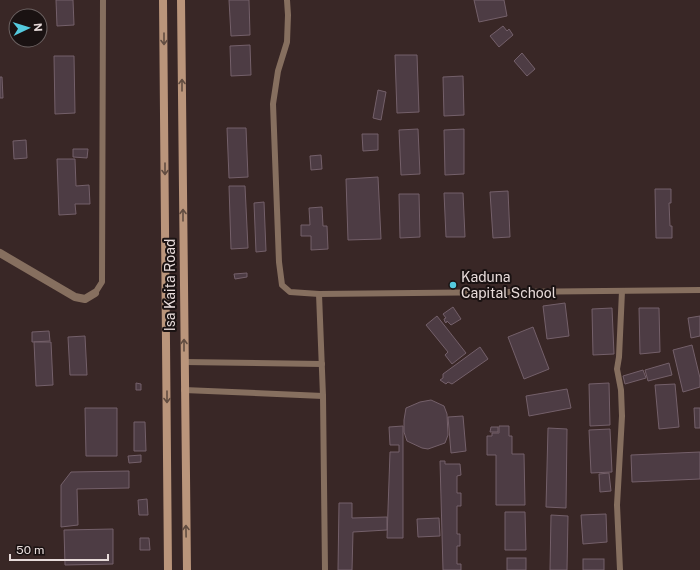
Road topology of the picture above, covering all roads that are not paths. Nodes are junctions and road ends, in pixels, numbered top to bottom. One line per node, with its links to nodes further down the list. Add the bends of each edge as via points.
1 (103, 0): 8 (lane, via 102,282)
2 (163, 0): 14 (main road, Isa Kaita Road, one-way to 14)
3 (181, 0): 10 (main road, Isa Kaita Road, one-way to 3)
4 (287, 0): 9 (lane, via 287,42 278,71 273,104 279,262 282,285 290,292)
5 (0, 253): 8 (street, via 75,297 85,298)
6 (700, 290): 7 (lane)
7 (622, 291): 9 (lane); 17 (lane, via 620,357 617,369 622,416 616,505)
8 (95, 293)
9 (319, 294): 11 (lane)
10 (184, 362): 11 (lane); 12 (main road, Isa Kaita Road)
11 (322, 364): 13 (lane)
12 (184, 390): 13 (lane); 15 (main road, Isa Kaita Road, one-way to 12)
13 (323, 396): 16 (lane)
14 (168, 570)
15 (186, 570)
16 (326, 570)
17 (620, 570)

